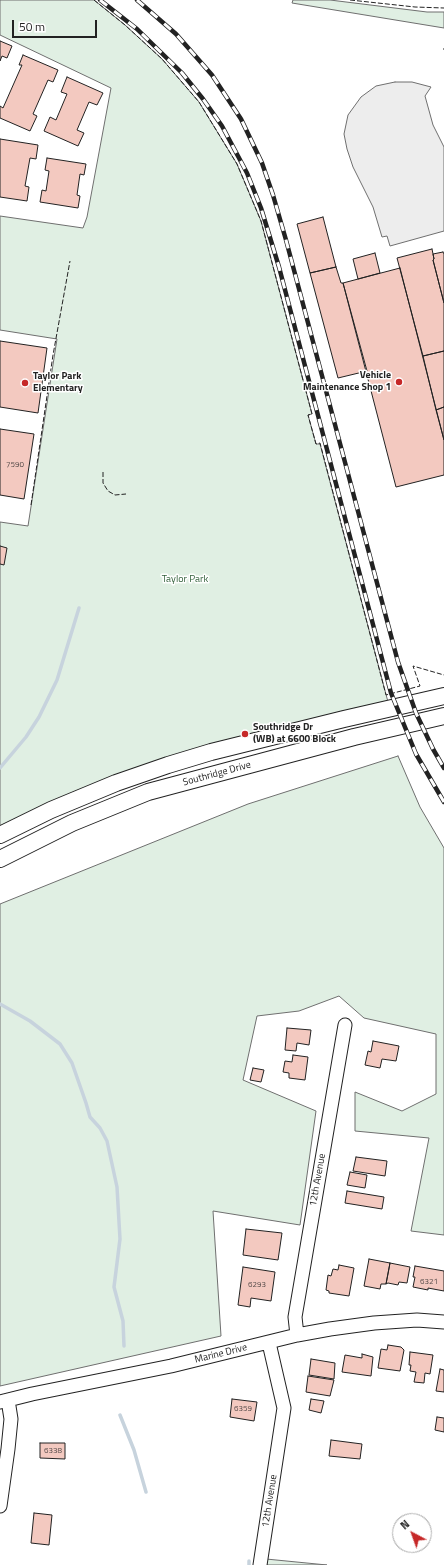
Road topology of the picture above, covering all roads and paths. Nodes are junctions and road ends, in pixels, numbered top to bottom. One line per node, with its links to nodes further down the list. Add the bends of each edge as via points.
1 (444, 696): 3 (main road, via 337,720 168,765 51,810)
2 (444, 716): 4 (main road, Southridge Drive, via 148,792 72,822)
3 (0, 835)
4 (0, 859)
5 (345, 1025): 7 (street, 12th Avenue, via 295,1317)
6 (444, 1322): 7 (street, Marine Drive, via 417,1320 374,1323)
7 (297, 1336): 8 (street, Marine Drive)
8 (269, 1343): 9 (street, Marine Drive); 11 (street, 12th Avenue, via 284,1408)
9 (4, 1401): 10 (street, via 11,1418)
10 (0, 1506)
11 (260, 1565)

